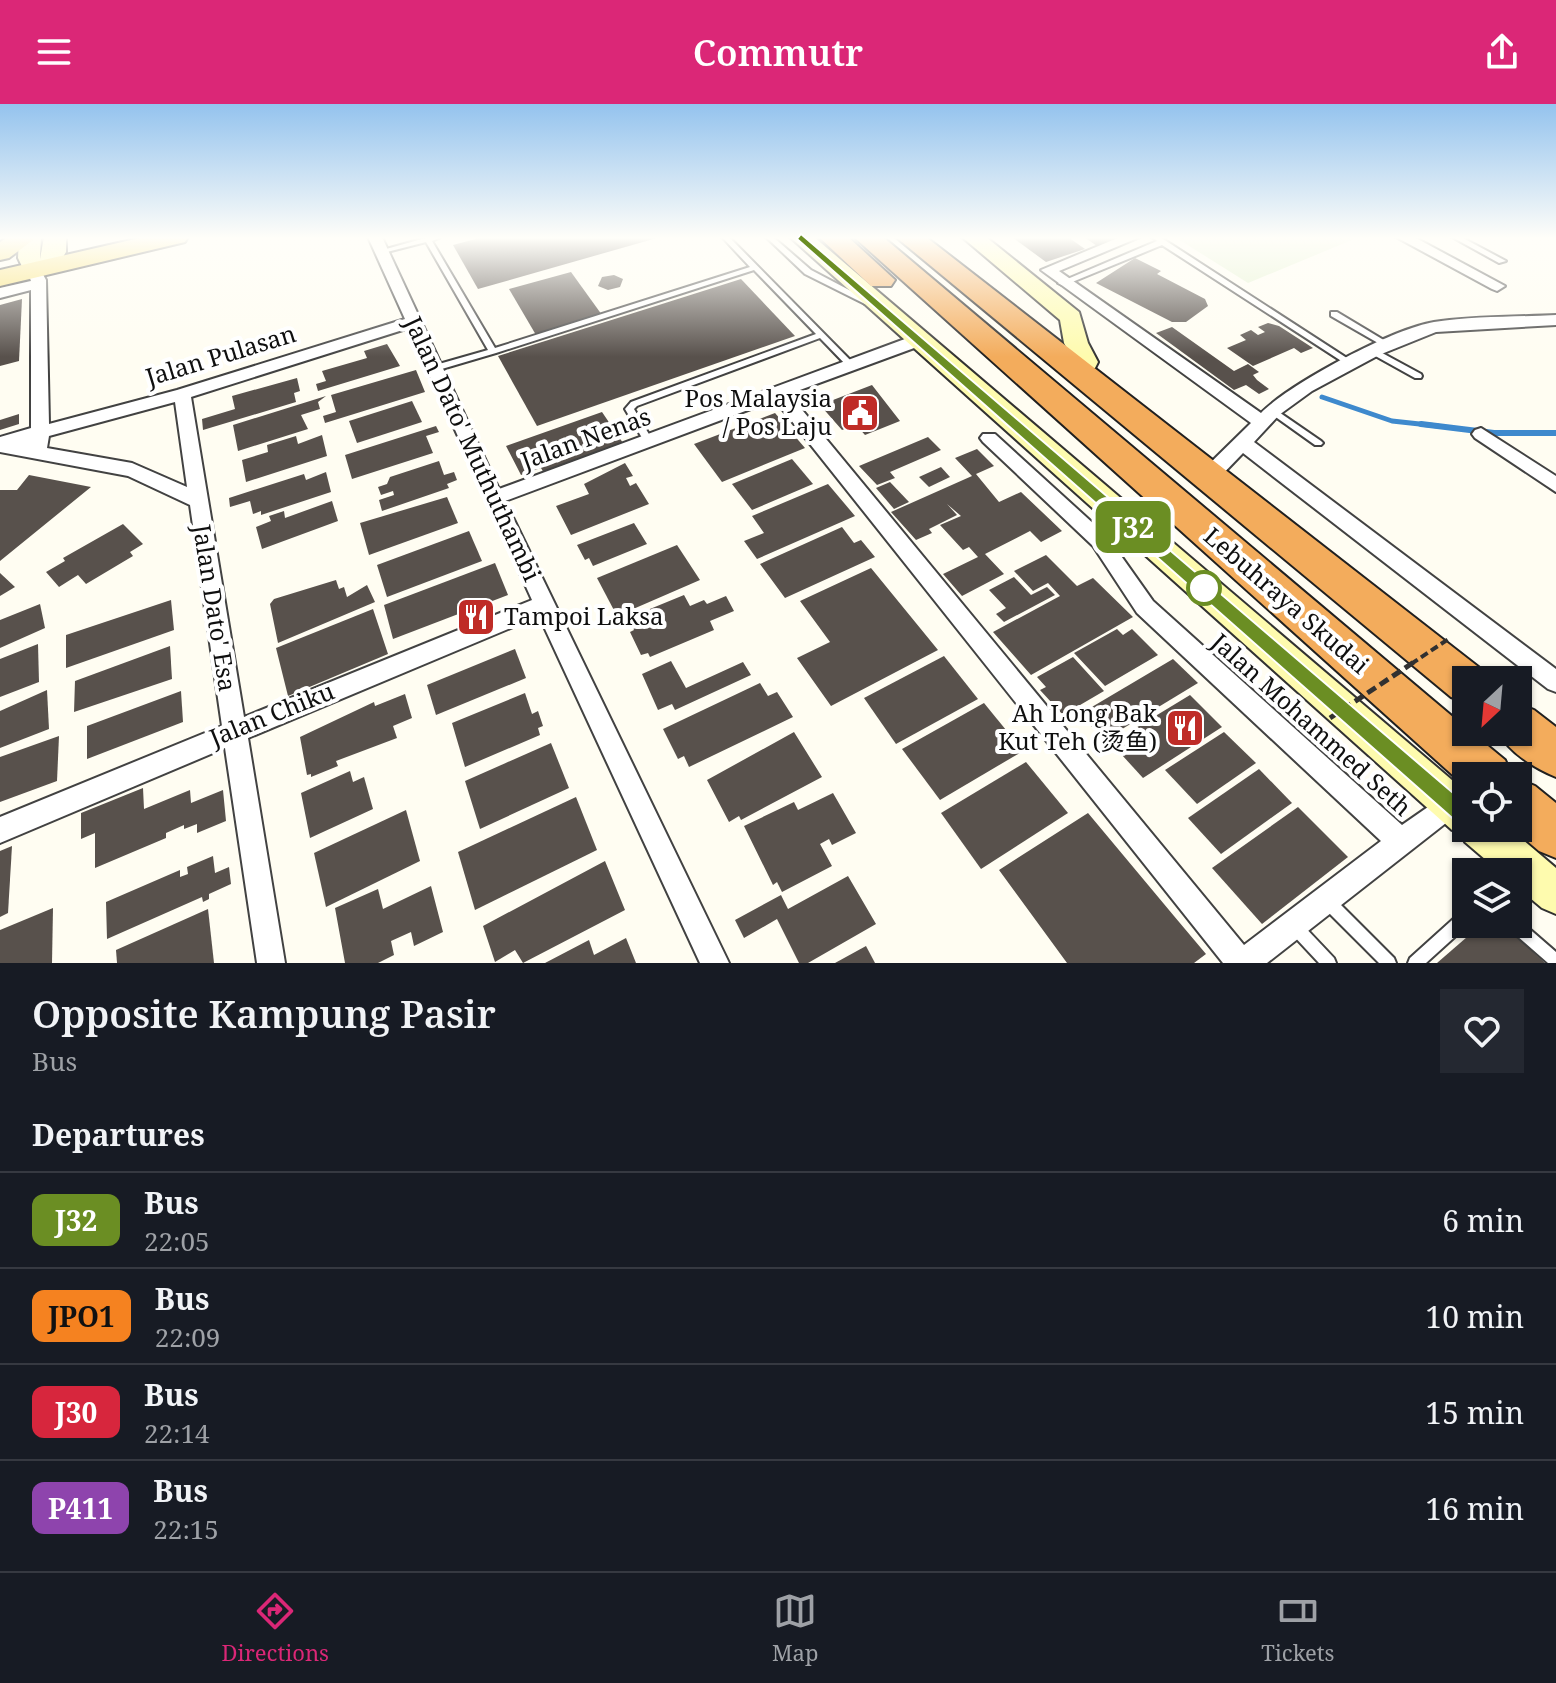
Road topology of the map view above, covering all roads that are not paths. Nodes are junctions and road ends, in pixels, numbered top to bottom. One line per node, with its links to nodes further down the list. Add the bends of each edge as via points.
1 (18, 277): 19 (street)
2 (39, 277): 39 (street)
3 (393, 277): 23 (street, Jalan Dato' Muthuthambi)
4 (450, 277): 27 (lane)
5 (725, 277): 27 (lane)
6 (762, 277): 24 (lane)
7 (818, 277): 20 (lane)
8 (847, 277): 20 (street)
9 (892, 277): 54 (highway, Lebuhraya Skudai, via 1003,383 1167,512 1228,551)
10 (959, 277): 36 (highway, Lebuhraya Skudai)
11 (993, 277): 28 (highway)
12 (1022, 277): 28 (street, via 1071,317)
13 (1056, 277): 17 (street)
14 (1075, 277): 17 (lane)
15 (1216, 277): 29 (lane)
16 (1480, 277): 18 (street)
17 (1062, 283): 35 (street)
18 (1497, 286)
19 (0, 293)
20 (884, 310): 25 (street)
21 (1334, 314): 26 (lane)
22 (1556, 320): 26 (street, via 1434,327)
23 (413, 322): 31 (street, Jalan Dato' Muthuthambi); 34 (street, Jalan Pulasan)
24 (819, 336): 30 (lane); 40 (lane, via 634,404 631,416)
25 (919, 340): 30 (street, Jalan Nenas); 55 (street)
26 (1381, 348): 29 (street); 32 (lane)
27 (493, 351): 31 (lane)
28 (1086, 362): 36 (highway)
29 (1349, 362): 35 (street)
30 (851, 365): 33 (street, Jalan Nenas)
31 (435, 368): 46 (street, Jalan Dato' Muthuthambi)
32 (1418, 376)
33 (778, 392): 40 (street, Jalan Nenas); 70 (street)
34 (182, 394): 39 (street, Jalan Pulasan); 47 (street, Jalan Dato' Esa)
35 (1267, 416): 41 (street); 42 (lane)
36 (1148, 429): 44 (highway, Lebuhraya Skudai)
37 (1481, 434): 45 (street)
38 (989, 438): 60 (street, Jalan Mohammed Seth, via 1100,541 1156,618)
39 (40, 441): 43 (street); 47 (street, via 132,470)
40 (648, 441): 46 (street, Jalan Nenas)
41 (1243, 443): 44 (street); 50 (street)
42 (1318, 443)
43 (0, 445)
44 (1209, 476): 49 (highway, Lebuhraya Skudai)
45 (1556, 485)
46 (494, 498): 48 (street, Jalan Dato' Muthuthambi)
47 (197, 500): 51 (street, Jalan Dato' Esa)
48 (544, 604): 51 (street, Jalan Chiku); 69 (street, Jalan Dato' Muthuthambi)
49 (1452, 672)
50 (1556, 682)
51 (234, 730): 58 (street, Jalan Chiku); 68 (street, Jalan Dato' Esa)
52 (1532, 736): 53 (highway)
53 (1556, 755)
54 (1472, 762)
55 (1452, 805)
56 (1532, 814): 59 (highway)
57 (1452, 821): 60 (street)
58 (0, 830)
59 (1556, 834)
60 (1401, 842): 63 (street)
61 (1495, 842): 62 (street)
62 (1556, 894)
63 (1326, 900): 64 (street); 72 (lane)
64 (1293, 925): 70 (street); 71 (lane)
65 (1452, 930): 73 (lane)
66 (1530, 938): 67 (lane)
67 (1556, 961)
68 (271, 963)
69 (715, 963)
70 (1242, 963)
71 (1329, 963)
72 (1389, 963)
73 (1415, 963)

